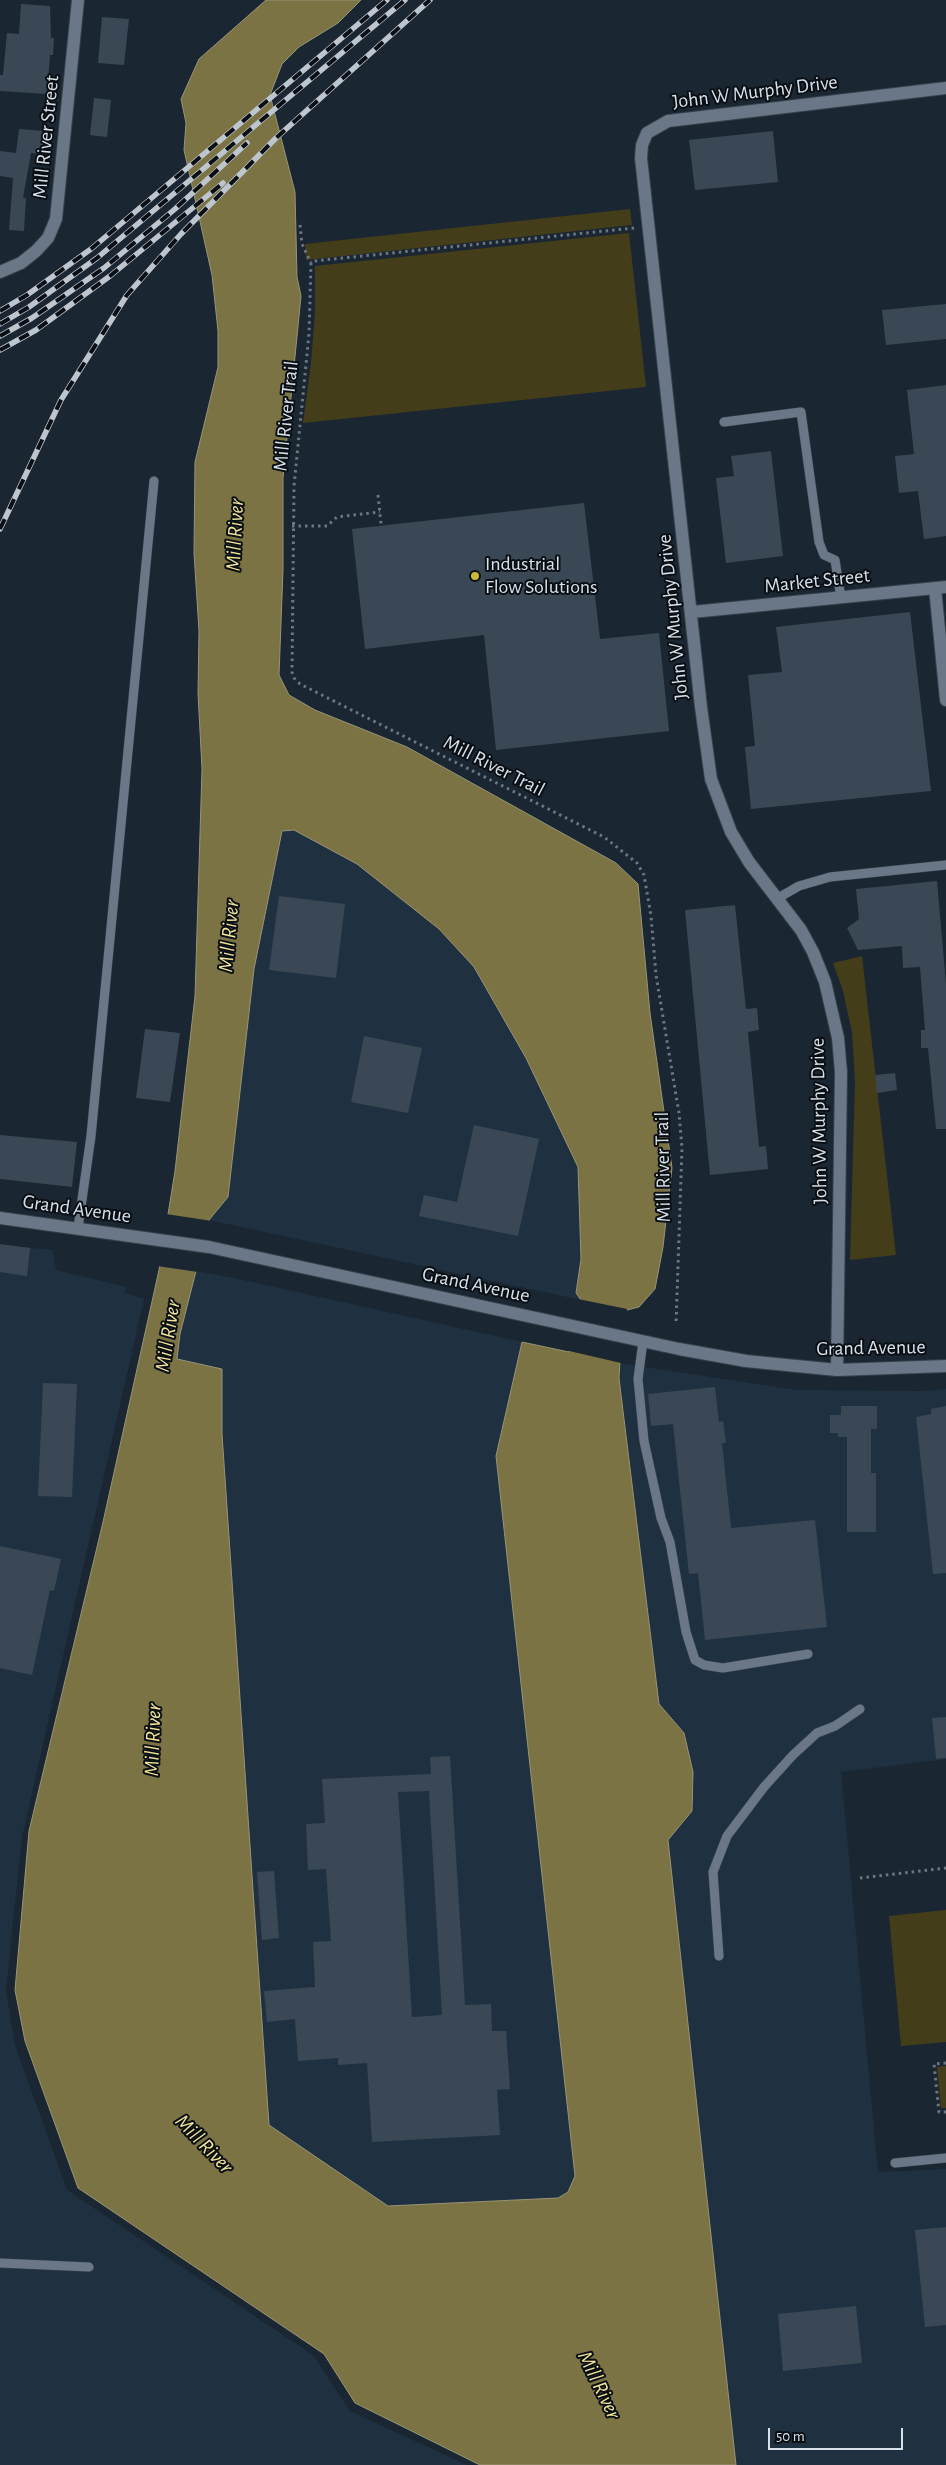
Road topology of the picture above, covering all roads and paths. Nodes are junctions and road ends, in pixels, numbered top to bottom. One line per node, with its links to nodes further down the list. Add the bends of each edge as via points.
1 (78, 0): 6 (street, Mill River Street, via 56,220 48,238 36,252 21,264)
2 (946, 88): 15 (street, John W Murphy Drive, via 668,121 647,133 641,158)
3 (300, 225): 5 (path, via 302,244)
4 (634, 228): 5 (path)
5 (312, 262): 12 (path, Mill River Trail)
6 (0, 272)
7 (724, 422): 14 (lane, via 800,412 819,542 824,555 835,560)
8 (154, 481): 20 (lane, via 91,1136)
9 (378, 495): 10 (path)
10 (380, 512): 11 (path); 12 (path, via 337,517 328,526)
11 (381, 524)
12 (292, 526): 21 (path, Mill River Trail, via 292,672 300,684 604,837 637,863 644,875 682,1148)
13 (940, 588): 14 (street, Market Street); 16 (street)
14 (841, 598): 15 (street, Market Street)
15 (692, 612): 18 (street, John W Murphy Drive, via 708,762 719,803 749,862)
16 (946, 700)
17 (946, 865): 18 (lane, via 830,876 799,886)
18 (778, 898): 24 (street, John W Murphy Drive, via 813,952 825,982 838,1038 841,1072)
19 (0, 1218): 20 (street, Grand Avenue)
20 (78, 1228): 22 (street, Grand Avenue, via 210,1247)
21 (676, 1325)
22 (643, 1341): 24 (street, Grand Avenue, via 746,1361); 25 (lane, via 638,1379 644,1442 661,1518 670,1542 686,1632 695,1660 723,1668)
23 (946, 1366): 24 (street, Grand Avenue)
24 (837, 1370)
25 (808, 1654)
26 (860, 1709): 29 (lane, via 835,1726 817,1733 793,1755 727,1836 713,1872)
27 (946, 1868): 28 (path)
28 (860, 1878)
29 (719, 1956)
30 (946, 2063): 31 (path, via 934,2064 939,2112)
31 (946, 2112)
32 (946, 2158): 33 (lane)
33 (895, 2163)
34 (0, 2262): 35 (lane)
35 (88, 2267)

